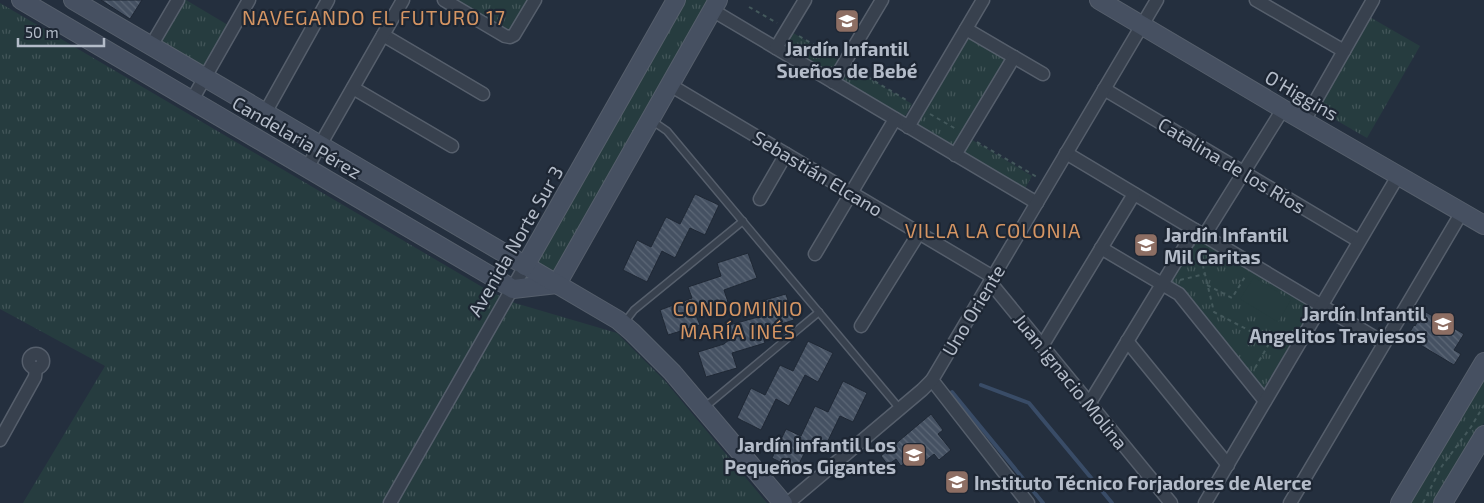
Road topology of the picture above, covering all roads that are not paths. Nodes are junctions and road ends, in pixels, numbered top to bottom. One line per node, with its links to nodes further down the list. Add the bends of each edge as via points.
1 (21, 0): 32 (street, Candelaria Pérez)
2 (73, 0): 21 (street, Candelaria Pérez)
3 (178, 0): 21 (street)
4 (250, 0): 26 (street)
5 (328, 0): 34 (street)
6 (403, 0): 20 (street)
7 (444, 0): 8 (street, via 510,37)
8 (535, 0)
9 (676, 0): 59 (street, Avenida Norte Sur 3)
10 (805, 0): 22 (street)
11 (882, 0): 27 (street)
12 (983, 0): 19 (street)
13 (1099, 0): 18 (street, O'Higgins)
14 (1157, 0): 18 (street, Uno Oriente)
15 (1256, 0): 23 (street)
16 (1372, 0): 23 (street)
17 (715, 5): 22 (street); 28 (street)
18 (1142, 25): 30 (street, Uno Oriente); 33 (street, O'Higgins)
19 (966, 29): 24 (street); 38 (street)
20 (383, 35): 29 (street); 31 (street)
21 (151, 46): 26 (street, Candelaria Pérez)
22 (776, 48): 27 (street)
23 (1344, 51): 37 (street)
24 (1014, 57): 25 (street); 43 (street)
25 (1043, 74)
26 (205, 78): 32 (street); 34 (street, Candelaria Pérez)
27 (833, 82): 35 (street)
28 (670, 85): 36 (street); 42 (street, Sebastián Elcano)
29 (353, 88): 39 (street); 40 (street)
30 (1104, 89): 41 (street, Uno Oriente); 45 (street, Catalina de los Ríos)
31 (483, 94)
32 (192, 100): 44 (street, Candelaria Pérez)
33 (1283, 109): 37 (street, O'Higgins); 45 (street)
34 (265, 113): 39 (street, Candelaria Pérez)
35 (895, 119): 38 (street); 47 (street)
36 (650, 120): 52 (lane, via 667,131); 61 (street)
37 (1304, 121): 46 (street, O'Higgins)
38 (908, 127): 43 (street)
39 (320, 145): 44 (street); 59 (street, Candelaria Pérez)
40 (452, 146)
41 (1066, 153): 48 (street); 50 (street, Uno Oriente)
42 (786, 154): 47 (street, Sebastián Elcano); 49 (street)
43 (955, 155): 50 (street)
44 (307, 168): 63 (street, Candelaria Pérez)
45 (1244, 172): 55 (street); 56 (street, Catalina de los Ríos)
46 (1398, 176): 51 (street, O'Higgins); 56 (street)
47 (851, 193): 54 (street, Sebastián Elcano); 58 (street)
48 (1134, 194): 55 (street); 57 (street)
49 (760, 199)
50 (1036, 203): 60 (street, Uno Oriente)
51 (1462, 212): 53 (street, O'Higgins); 69 (street)
52 (742, 222): 65 (lane); 66 (lane, via 634,310)
53 (1484, 225)
54 (919, 233): 60 (street, Sebastián Elcano); 67 (street)
55 (1200, 233): 62 (street); 64 (street)
56 (1359, 241): 64 (street)
57 (1101, 248): 62 (street); 70 (street)
58 (815, 254)
59 (525, 266): 61 (street, Candelaria Pérez); 63 (street, Avenida Norte Sur 3)
60 (991, 280): 70 (street, Juan ignacio Molina); 73 (street, Uno Oriente)
61 (557, 284): 63 (street); 66 (street, Candelaria Pérez)
62 (1162, 284): 68 (street); 74 (street, via 1182,298)
63 (512, 289): 81 (street, Avenida Norte Sur 3)
64 (1322, 306): 69 (street); 74 (street)
65 (819, 312): 76 (lane); 77 (lane)
66 (623, 324): 77 (street, Candelaria Pérez, via 672,372)
67 (861, 326)
68 (1127, 341): 75 (street); 80 (street)
69 (1384, 343): 87 (street)
70 (1042, 346): 75 (street, Juan ignacio Molina)
71 (1484, 362): 88 (street)
72 (36, 368): 78 (street, via 36,377)
73 (932, 380): 76 (street, Uno Oriente); 84 (street)
74 (1265, 401): 80 (street)
75 (1090, 404): 85 (street, Juan ignacio Molina)
76 (900, 408): 83 (street, Uno Oriente)
77 (703, 409): 82 (street, Candelaria Pérez)
78 (1, 435)
79 (1484, 435): 89 (street)
80 (1228, 465): 86 (street)
81 (390, 503)
82 (783, 503)
83 (788, 503)
84 (1028, 503)
85 (1171, 503)
86 (1205, 503)
87 (1290, 503)
88 (1400, 503)
89 (1443, 503)

